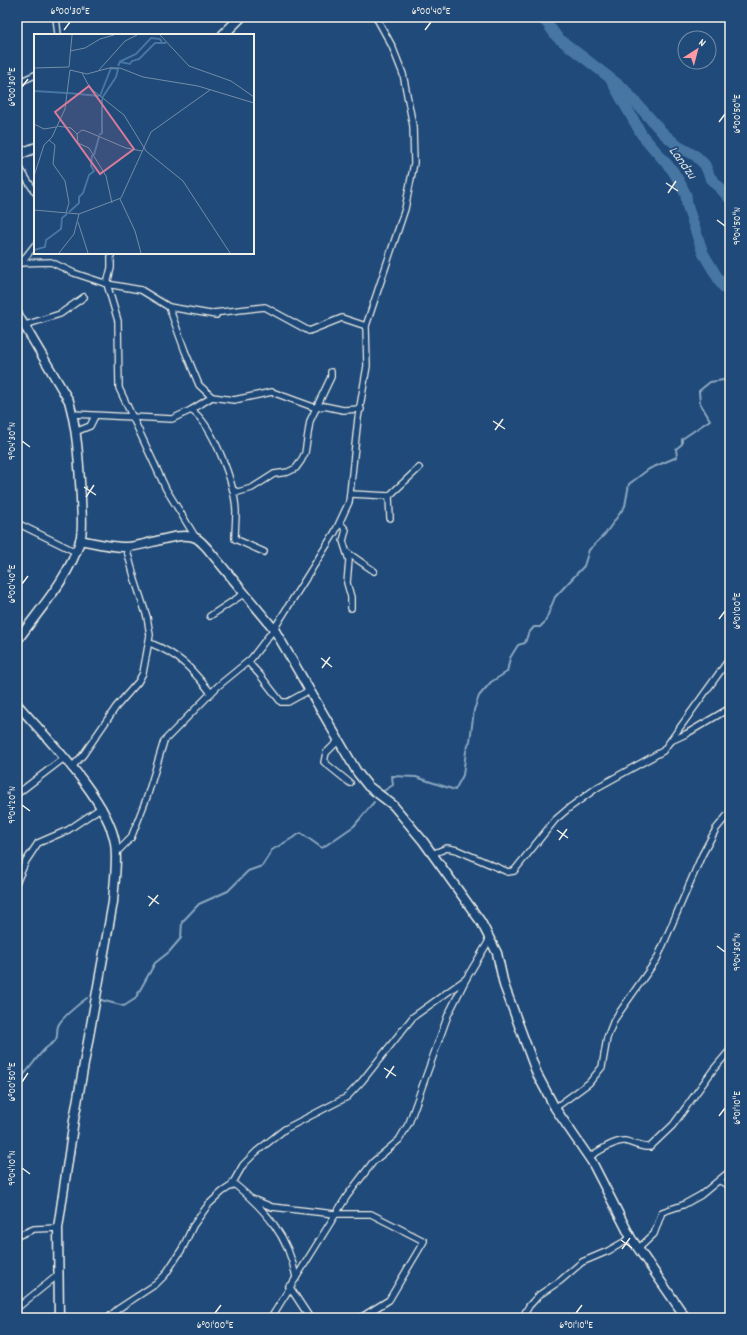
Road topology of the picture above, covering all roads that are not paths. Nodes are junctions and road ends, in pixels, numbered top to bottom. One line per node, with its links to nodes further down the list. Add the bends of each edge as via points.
1 (56, 17): 4 (street)
2 (241, 17): 5 (main road)
3 (376, 17): 20 (street, via 392,46 403,74 413,126 414,163 405,209)
4 (58, 34)
5 (223, 34)
6 (34, 75): 7 (street)
7 (17, 83)
8 (34, 148): 9 (main road)
9 (17, 155)
10 (17, 164): 11 (street)
11 (34, 190)
12 (34, 246): 14 (street)
13 (110, 254): 15 (street, via 111,268)
14 (19, 263): 15 (street, via 51,262)
15 (107, 284): 17 (street, via 141,290); 28 (street, via 118,321 119,388)
16 (84, 297): 19 (street, via 60,314)
17 (169, 307): 20 (street, via 215,314 266,307 309,331 342,318); 22 (street, via 200,385)
18 (17, 313): 19 (street)
19 (25, 325): 26 (street, via 69,401)
20 (366, 326): 24 (street, via 368,366)
21 (331, 372): 23 (street)
22 (212, 397): 23 (street, via 234,400 272,392); 25 (street)
23 (316, 408): 24 (street, via 324,406 343,410); 31 (street, via 310,421 305,453 296,468 282,474 274,474 244,492)
24 (361, 409): 32 (street)
25 (191, 410): 28 (street, via 172,419); 31 (street, via 204,421 229,474)
26 (73, 414): 27 (street); 29 (street)
27 (95, 416): 28 (street); 29 (street, via 90,426)
28 (132, 418): 37 (street, via 166,489)
29 (75, 432): 38 (street, via 82,517)
30 (419, 468): 33 (street)
31 (233, 490): 41 (street, via 236,511 234,539)
32 (351, 494): 33 (street); 36 (street)
33 (389, 496): 34 (street)
34 (390, 518)
35 (17, 523): 40 (street)
36 (340, 523): 42 (street, via 346,530 343,540); 48 (street)
37 (196, 538): 39 (street, via 174,537 141,546); 44 (street)
38 (80, 540): 39 (street); 40 (street)
39 (126, 547): 50 (street, via 147,617)
40 (76, 552): 47 (street, via 57,586)
41 (264, 552)
42 (348, 553): 43 (street); 45 (street)
43 (374, 571)
44 (245, 594): 46 (street); 48 (street)
45 (350, 608)
46 (210, 616)
47 (21, 629): 49 (street)
48 (274, 629): 52 (street); 53 (street)
49 (17, 641)
50 (150, 643): 54 (street, via 177,656 196,673); 60 (street, via 143,673 138,682 116,707 84,755)
51 (730, 658): 58 (street)
52 (248, 662): 53 (street, via 281,702 288,702); 54 (street)
53 (308, 690): 57 (street)
54 (211, 693): 65 (street, via 164,741 131,838)
55 (17, 704): 59 (street)
56 (730, 708): 58 (street)
57 (338, 741): 61 (street, via 326,753 324,762); 66 (street, via 368,786 392,805)
58 (671, 742): 66 (street, via 657,755 598,786 569,808 555,820 511,872 457,850 447,848)
59 (64, 758): 60 (street); 62 (street)
60 (72, 768): 63 (street)
61 (350, 783)
62 (17, 794)
63 (102, 807): 65 (street, via 114,837); 67 (street, via 68,830 38,843)
64 (730, 812): 71 (street, via 716,829 702,855 657,959 614,1020 607,1038 602,1067 589,1083)
65 (115, 854): 79 (street, via 113,902 74,1120)
66 (432, 854): 68 (street)
67 (17, 881)
68 (490, 938): 69 (street); 71 (street, via 497,952 504,985 530,1056)
69 (466, 979): 75 (street, via 413,1018 347,1097 286,1129 244,1165); 78 (street, via 448,1015 409,1123 399,1140 364,1173)
70 (730, 1050): 72 (street, via 673,1125 650,1147 624,1141 617,1142)
71 (555, 1108): 72 (street)
72 (589, 1157): 81 (street)
73 (730, 1171): 74 (street)
74 (720, 1181): 76 (street); 82 (street, via 683,1205 662,1212 654,1234)
75 (233, 1183): 77 (street); 88 (street, via 208,1205 165,1275)
76 (730, 1186)
77 (252, 1198): 78 (street, via 272,1207); 84 (street, via 283,1237 293,1259)
78 (335, 1214): 84 (street); 91 (street, via 371,1214 424,1241 389,1300)
79 (58, 1228): 80 (street, via 34,1229); 83 (street)
80 (17, 1236)
81 (630, 1238): 82 (street); 92 (street, via 582,1262 539,1295)
82 (638, 1249): 93 (street)
83 (58, 1275): 86 (street); 87 (street)
84 (296, 1278): 85 (street)
85 (289, 1286): 89 (street); 90 (street)
86 (17, 1308)
87 (59, 1318)
88 (108, 1318)
89 (271, 1318)
90 (310, 1318)
91 (360, 1318)
92 (522, 1318)
93 (686, 1318)

